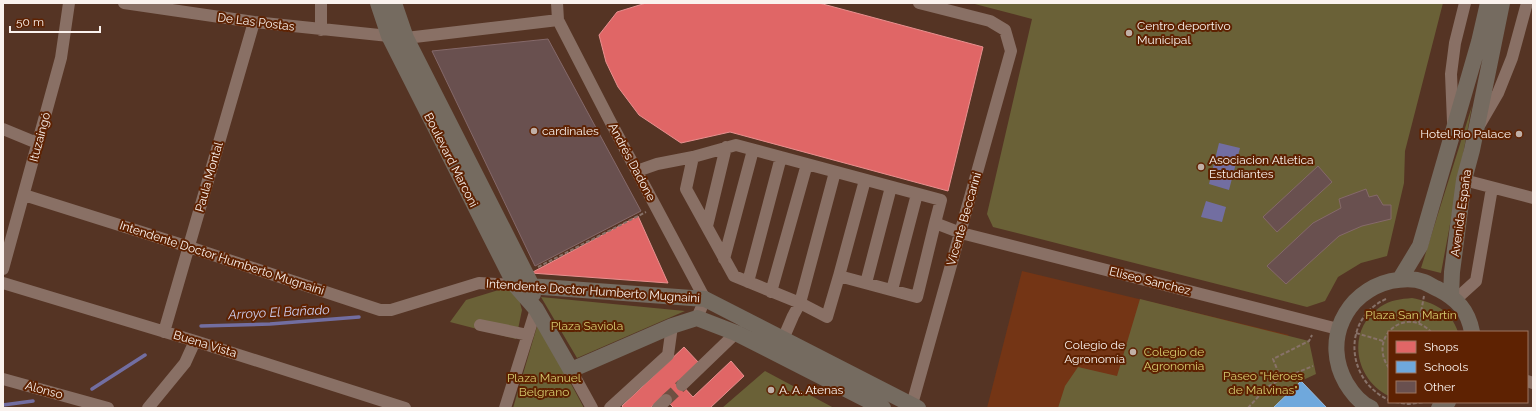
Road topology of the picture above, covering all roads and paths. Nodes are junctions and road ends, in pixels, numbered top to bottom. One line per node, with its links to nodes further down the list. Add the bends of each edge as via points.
1 (69, 3): 21 (street, Ituzaingó, via 62,58)
2 (124, 3): 12 (street, De Las Postas)
3 (321, 3): 15 (street)
4 (378, 3): 16 (main road, Boulevard Marconi)
5 (394, 3): 17 (main road, Boulevard Marconi)
6 (557, 3): 13 (street, Andrés Dadone)
7 (919, 3): 39 (street, Vicente Beccarini, via 990,22 1005,30 1011,50)
8 (1465, 3): 20 (street, Avenida España, via 1455,43 1451,74)
9 (1488, 3): 20 (main road, Avenida España)
10 (1502, 3): 19 (main road, Avenida España)
11 (1526, 3): 19 (street, Avenida España, via 1512,58 1498,93)
12 (200, 9): 14 (street, De Las Postas)
13 (558, 20): 17 (street); 27 (street, Andrés Dadone)
14 (254, 22): 15 (street, De Las Postas); 40 (street, Paula Montal)
15 (322, 30): 16 (street, De Las Postas)
16 (389, 36): 45 (main road, Boulevard Marconi)
17 (406, 38): 45 (main road, Boulevard Marconi)
18 (3, 129): 21 (street)
19 (1475, 131): 30 (main road, Avenida España)
20 (1453, 132): 44 (main road, Avenida España, via 1420,246)
21 (37, 143): 34 (street, Ituzaingó)
22 (726, 148): 23 (street, via 736,145); 24 (street); 38 (street)
23 (753, 150): 25 (street); 41 (street)
24 (693, 157): 27 (street); 38 (street, via 686,189)
25 (781, 157): 26 (street); 46 (street)
26 (807, 164): 28 (street); 50 (street)
27 (637, 171): 36 (street, Andrés Dadone)
28 (835, 172): 29 (street); 57 (street)
29 (865, 180): 31 (street); 43 (street)
30 (1464, 180): 32 (street); 55 (main road, Avenida España, via 1452,272)
31 (891, 187): 33 (street); 48 (street)
32 (1492, 188): 35 (street); 55 (street, via 1476,281)
33 (917, 194): 37 (street, via 941,200); 49 (street)
34 (24, 196): 40 (street, Intendente Doctor Humberto Mugnaini); 42 (street, Ituzaingó)
35 (1533, 198)
36 (656, 206): 45 (path, via 569,252); 56 (street, Andrés Dadone)
37 (935, 223): 39 (street, Eliseo Sanchez); 49 (street, via 917,297)
38 (707, 226): 41 (street)
39 (961, 234): 63 (street, Eliseo Sanchez); 86 (street, Vicente Beccarini)
40 (189, 247): 45 (street, Intendente Doctor Humberto Mugnaini, via 380,310 391,310 479,283); 67 (street, Paula Montal)
41 (724, 259): 46 (street, via 734,276)
42 (3, 269)
43 (839, 276): 48 (street); 57 (street, via 827,317)
44 (1400, 279): 55 (main road, via 1423,281); 63 (main road, via 1380,284 1362,294 1348,310)
45 (524, 281): 56 (main road, Intendente Doctor Humberto Mugnaini); 58 (main road, Boulevard Marconi)
46 (748, 282): 50 (street)
47 (3, 283): 67 (street, Buena Vista)
48 (866, 284): 49 (street)
49 (892, 290)
50 (771, 292): 57 (street)
51 (1418, 294): 52 (path)
52 (1424, 295): 53 (path); 60 (path)
53 (1428, 296)
54 (1387, 298): 69 (path, via 1374,306)
55 (1453, 298): 66 (main road, via 1460,305)
56 (705, 299): 59 (street); 72 (main road, Intendente Doctor Humberto Mugnaini)
57 (800, 303): 72 (street)
58 (536, 309): 71 (street); 78 (main road, Boulevard Marconi)
59 (696, 318): 62 (main road, Intendente Doctor Humberto Mugnaini); 68 (main road, Intendente Doctor Humberto Mugnaini)
60 (1419, 323): 64 (path, via 1397,325); 65 (path)
61 (480, 325): 71 (street)
62 (672, 326): 78 (main road, Intendente Doctor Humberto Mugnaini); 92 (street, via 668,354)
63 (1338, 329): 82 (main road, via 1336,351 1340,373)
64 (1390, 331)
65 (1430, 331)
66 (1472, 331)
67 (164, 332): 73 (street, Buena Vista)
68 (736, 333): 81 (street); 93 (main road, Intendente Doctor Humberto Mugnaini)
69 (1356, 333): 75 (path); 83 (path, via 1354,352 1359,371 1371,388)
70 (1388, 334): 75 (path)
71 (528, 335): 90 (street)
72 (783, 339): 86 (main road, Intendente Doctor Humberto Mugnaini)
73 (195, 341): 88 (street, via 185,364); 89 (street, Buena Vista)
74 (1310, 341): 80 (path, via 1273,359)
75 (1383, 341): 77 (path, via 1383,356)
76 (1313, 366): 80 (path)
77 (1388, 366)
78 (571, 370): 91 (street, Boulevard Marconi)
79 (3, 379): 87 (street, Alonso)
80 (1281, 379): 94 (path, via 1266,388)
81 (682, 385)
82 (1352, 392): 95 (main road); 96 (main road)
83 (1388, 399)
84 (1402, 403): 85 (path)
85 (1416, 403)
86 (914, 407)
87 (108, 408)
88 (148, 408)
89 (405, 408)
90 (505, 408)
91 (592, 408)
92 (610, 408)
93 (883, 408)
94 (1248, 408)
95 (1357, 408)
96 (1371, 408)

